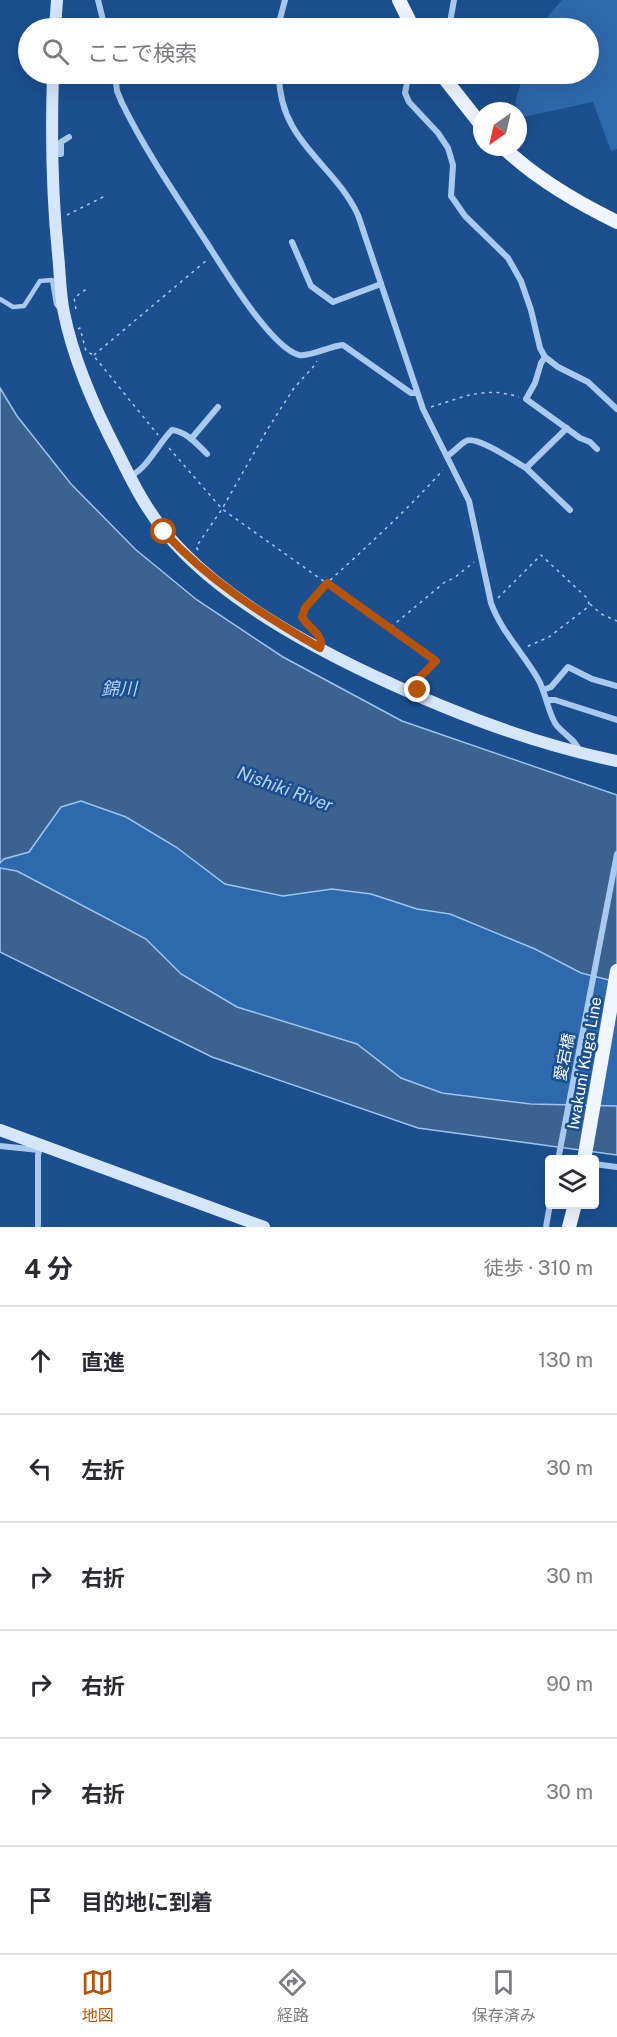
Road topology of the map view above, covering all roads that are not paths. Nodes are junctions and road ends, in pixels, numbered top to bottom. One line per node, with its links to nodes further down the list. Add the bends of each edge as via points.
1 (57, 0): 6 (street)
2 (98, 0): 7 (street)
3 (285, 0): 8 (street)
4 (399, 0): 9 (main road)
5 (454, 0): 10 (street)
6 (56, 18)
7 (102, 18)
8 (280, 18)
9 (408, 18)
10 (451, 18)
11 (53, 84): 18 (street)
12 (116, 84): 26 (street, via 166,181 248,305 282,344 299,355 343,345 411,393)
13 (280, 84): 22 (street, via 293,129 352,201)
14 (407, 84): 25 (street, via 409,102 448,148 453,165 451,196 465,216 508,258 521,281)
15 (449, 84): 16 (main road)
16 (473, 115)
17 (69, 137): 18 (street, via 62,142 62,154)
18 (53, 154): 24 (street, via 55,225)
19 (513, 156): 20 (main road, via 560,191)
20 (617, 222)
21 (292, 242): 22 (street, via 311,286 333,302)
22 (381, 284): 26 (street)
23 (0, 299): 24 (lane, via 13,307 24,306 40,281 52,280 56,304)
24 (68, 311): 35 (street, via 95,408)
25 (545, 357): 28 (street, via 588,382); 29 (street, via 526,399)
26 (417, 393): 33 (street)
27 (218, 407): 30 (street)
28 (617, 409)
29 (567, 428): 31 (street); 34 (street)
30 (191, 439): 32 (street); 35 (street, via 172,430 141,470)
31 (597, 449)
32 (207, 454)
33 (447, 456): 34 (street, via 471,440); 38 (street, via 469,501 496,616)
34 (526, 468): 36 (street)
35 (129, 477): 41 (street, via 151,514 184,553 248,604 320,648 408,692 481,722)
36 (570, 510)
37 (617, 686): 38 (street, via 568,667 551,687)
38 (543, 690): 39 (street)
39 (547, 700): 40 (street); 41 (street, via 554,722 578,746)
40 (617, 720)
41 (580, 754): 42 (street)
42 (617, 761)
43 (617, 854): 48 (street, 愛宕橋)
44 (617, 971): 49 (main road, Iwakuni Kuga Line)
45 (0, 1130): 47 (street)
46 (0, 1146): 47 (street)
47 (40, 1147): 54 (street); 55 (street)
48 (559, 1155)
49 (585, 1155)
50 (599, 1165): 51 (street)
51 (617, 1167)
52 (549, 1209): 56 (street)
53 (574, 1209): 57 (main road)
54 (257, 1226)
55 (38, 1227)
56 (546, 1227)
57 (569, 1227)

